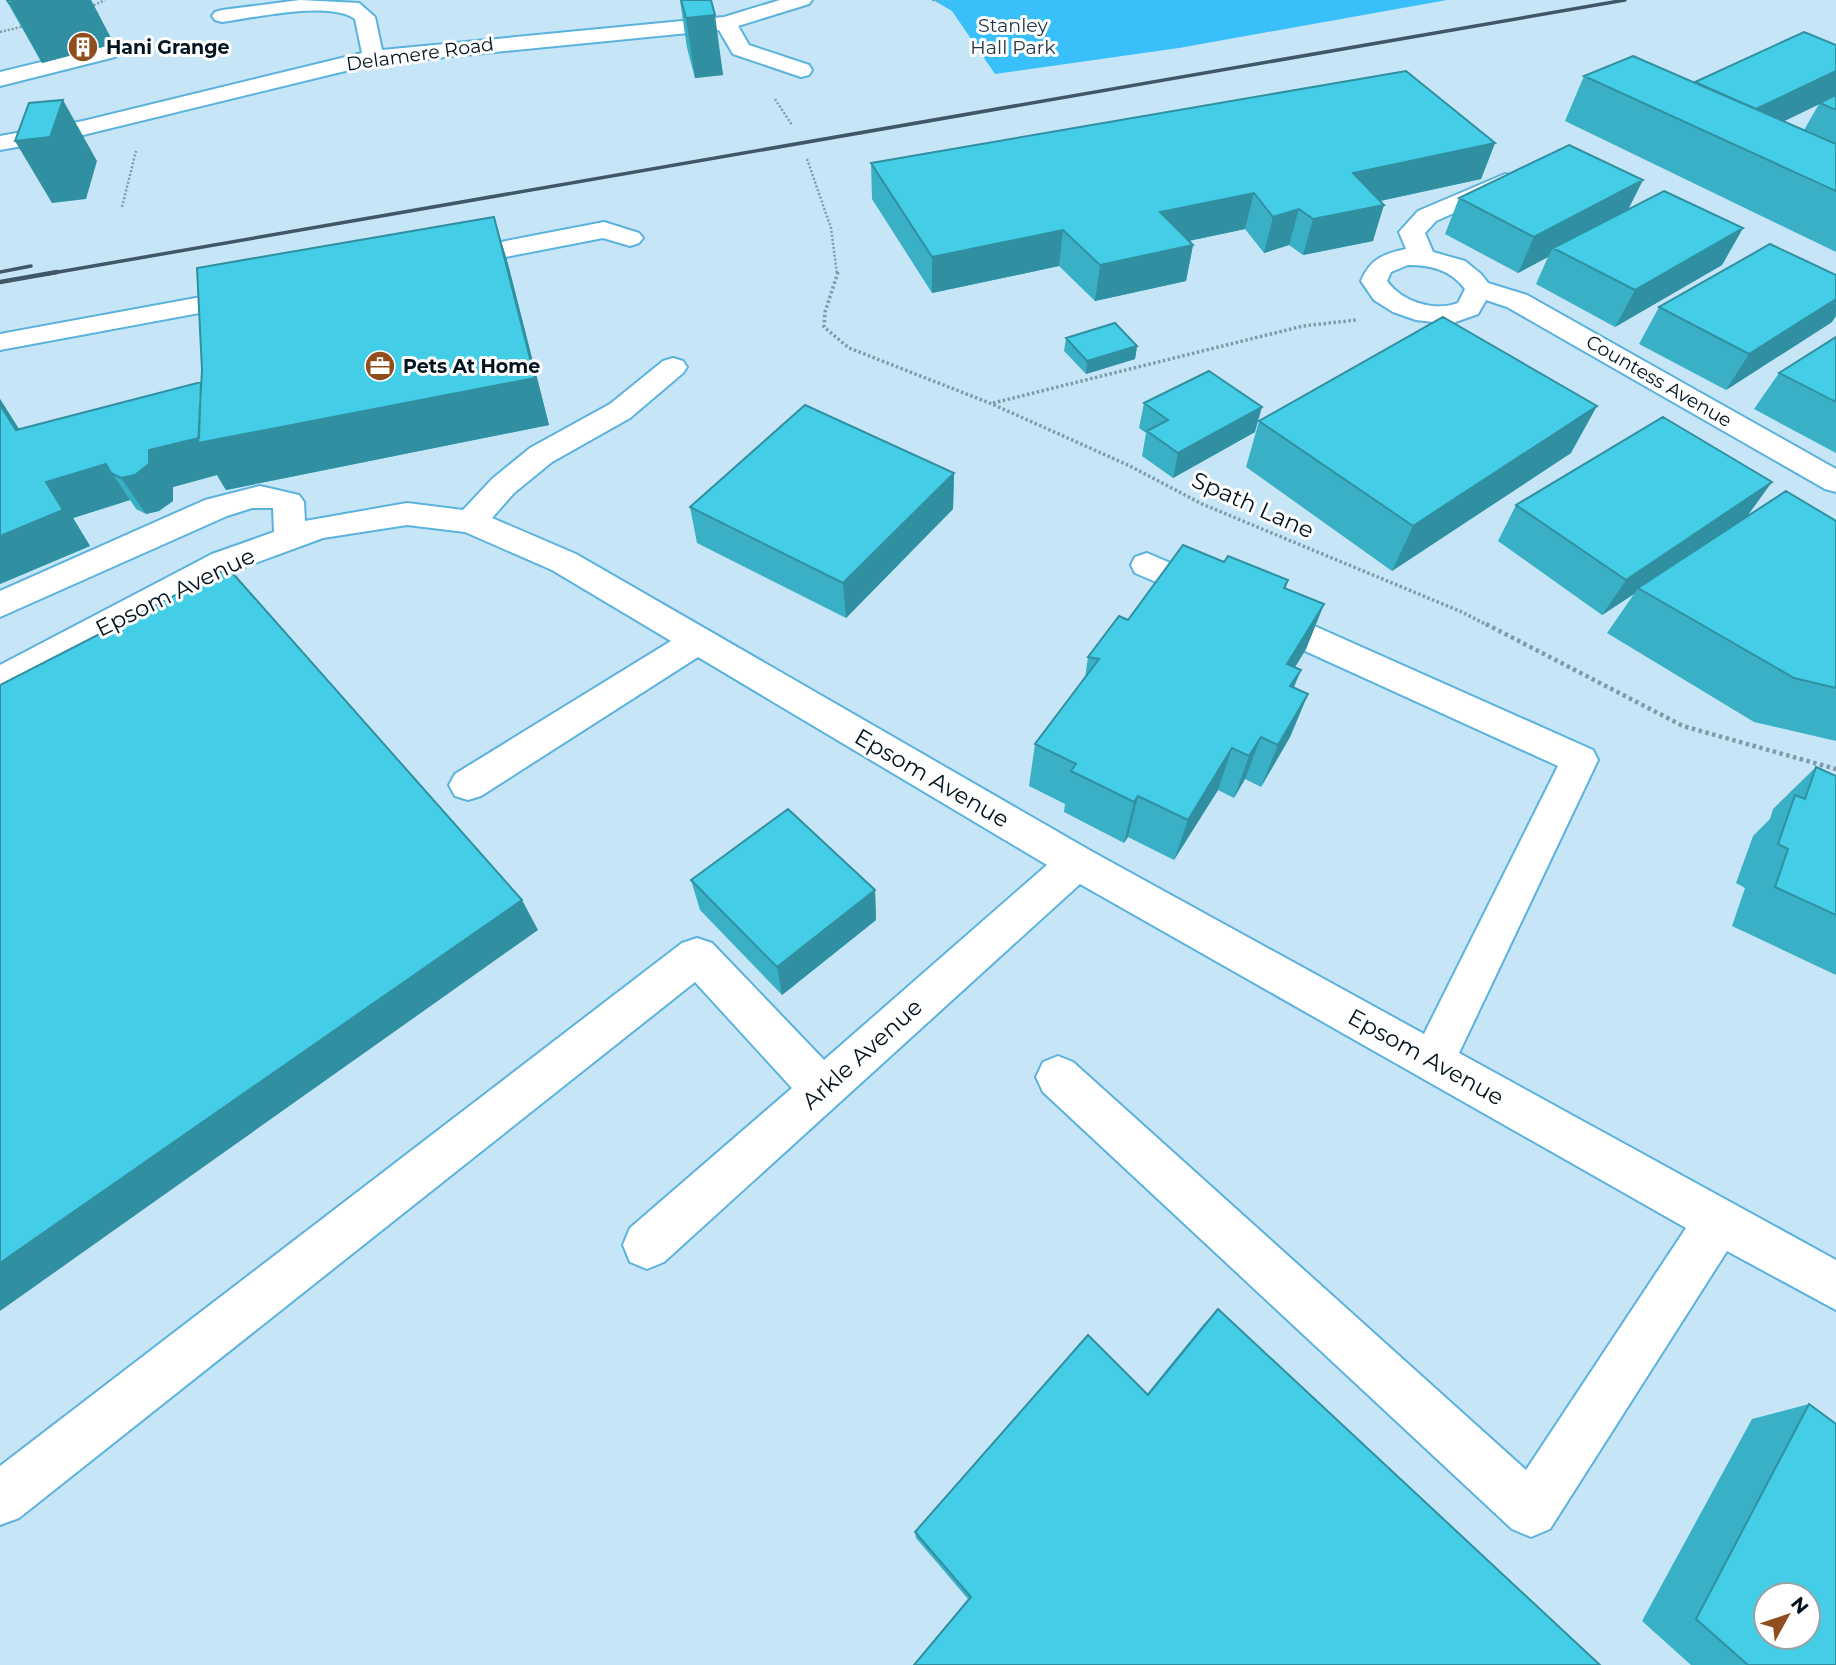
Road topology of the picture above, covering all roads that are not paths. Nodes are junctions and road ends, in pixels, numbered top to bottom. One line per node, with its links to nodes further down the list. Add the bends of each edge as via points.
1 (802, 0): 3 (street, Delamere Road)
2 (222, 16): 5 (street, via 317,4 352,7 365,17)
3 (726, 23): 5 (street, Delamere Road); 6 (street, via 741,49)
4 (107, 52): 7 (street)
5 (374, 57): 8 (street, Delamere Road)
6 (802, 70)
7 (4, 71)
8 (0, 144)
9 (1523, 174): 11 (street, via 1427,216 1412,232)
10 (630, 238): 12 (street, via 604,230)
11 (1422, 257): 13 (street, via 1464,271); 13 (street, via 1391,260 1380,266 1374,274 1380,293 1424,314 1470,307)
12 (429, 263)
13 (1478, 289): 17 (street, Countess Avenue, via 1517,301)
14 (270, 293): 15 (street)
15 (0, 341)
16 (674, 367): 18 (street, via 620,411 541,455 503,486)
17 (1836, 482)
18 (471, 522): 19 (street, Epsom Avenue, via 407,514 319,528); 22 (street, Epsom Avenue, via 564,562)
19 (290, 538): 21 (street, via 288,502 272,495 253,497 216,508); 23 (street, Epsom Avenue, via 224,562)
20 (1147, 565): 26 (street, via 1580,760)
21 (0, 605)
22 (698, 640): 24 (street); 25 (street, Epsom Avenue)
23 (0, 681)
24 (468, 785)
25 (1077, 863): 26 (street, Epsom Avenue); 28 (street, Arkle Avenue)
26 (1433, 1062): 29 (street, Epsom Avenue)
27 (1058, 1077): 29 (street, via 1531,1510)
28 (822, 1089): 30 (street, Arkle Avenue); 32 (street, via 697,956)
29 (1719, 1220): 31 (street, Epsom Avenue)
30 (647, 1245)
31 (1836, 1286)
32 (0, 1499)

